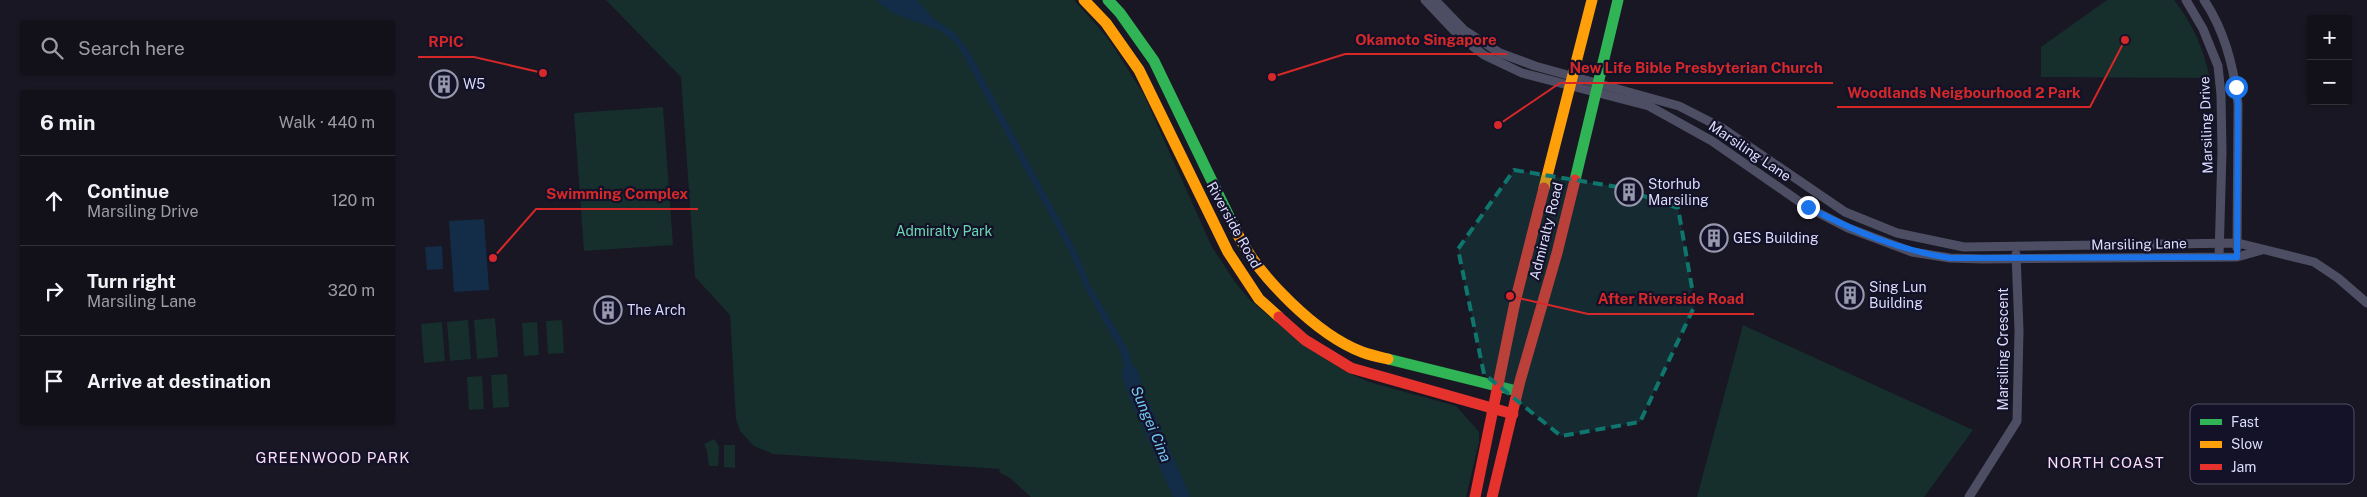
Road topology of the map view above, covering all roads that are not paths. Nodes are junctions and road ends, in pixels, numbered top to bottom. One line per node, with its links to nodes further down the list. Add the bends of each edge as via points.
1 (1084, 0): 21 (main road, Riverside Road, via 1106,23 1139,70 1228,252 1259,299 1305,340 1351,368)
2 (1108, 0): 19 (main road, Riverside Road, via 1154,61 1242,243 1280,292 1312,323 1361,352)
3 (1425, 0): 9 (street, Marsiling Lane, via 1459,36 1484,55 1522,73)
4 (1435, 0): 9 (street, Marsiling Lane, via 1464,30 1500,53)
5 (1592, 0): 9 (main road, Admiralty Road)
6 (1618, 0): 10 (main road, Admiralty Road)
7 (2186, 0): 11 (street, Marsiling Drive, via 2203,29 2218,66 2222,152)
8 (2204, 0): 12 (street, via 2228,51 2236,87)
9 (1571, 80): 10 (street, Marsiling Lane); 19 (main road, Admiralty Road, via 1515,302)
10 (1596, 87): 13 (street, Marsiling Lane, via 1657,98 1700,117 1722,128 1853,216 1878,227 1949,245); 17 (street, Marsiling Lane, via 1649,106 1712,141 1808,207 1848,228 1929,255); 20 (main road, Admiralty Road, via 1551,279)
11 (2220, 242): 12 (street, Marsiling Lane); 13 (street, Marsiling Lane); 15 (street, Marsiling Drive)
12 (2238, 243): 14 (street, Marsiling Lane); 16 (street)
13 (2016, 246): 17 (street, Marsiling Crescent)
14 (2262, 250): 16 (street, Marsiling Lane); 18 (street, Marsiling Lane, via 2314,262)
15 (2219, 257): 16 (street, Marsiling Lane); 17 (street, Marsiling Lane)
16 (2237, 257)
17 (2017, 259): 25 (street, Marsiling Crescent, via 2017,421)
18 (2367, 303)
19 (1499, 387): 20 (main road, Riverside Road); 21 (main road, Admiralty Road)
20 (1517, 391): 22 (main road, Admiralty Road)
21 (1494, 410): 22 (main road, Riverside Road); 23 (main road, Admiralty Road)
22 (1513, 414): 24 (main road, Admiralty Road)
23 (1475, 497)
24 (1492, 497)
25 (1969, 497)

